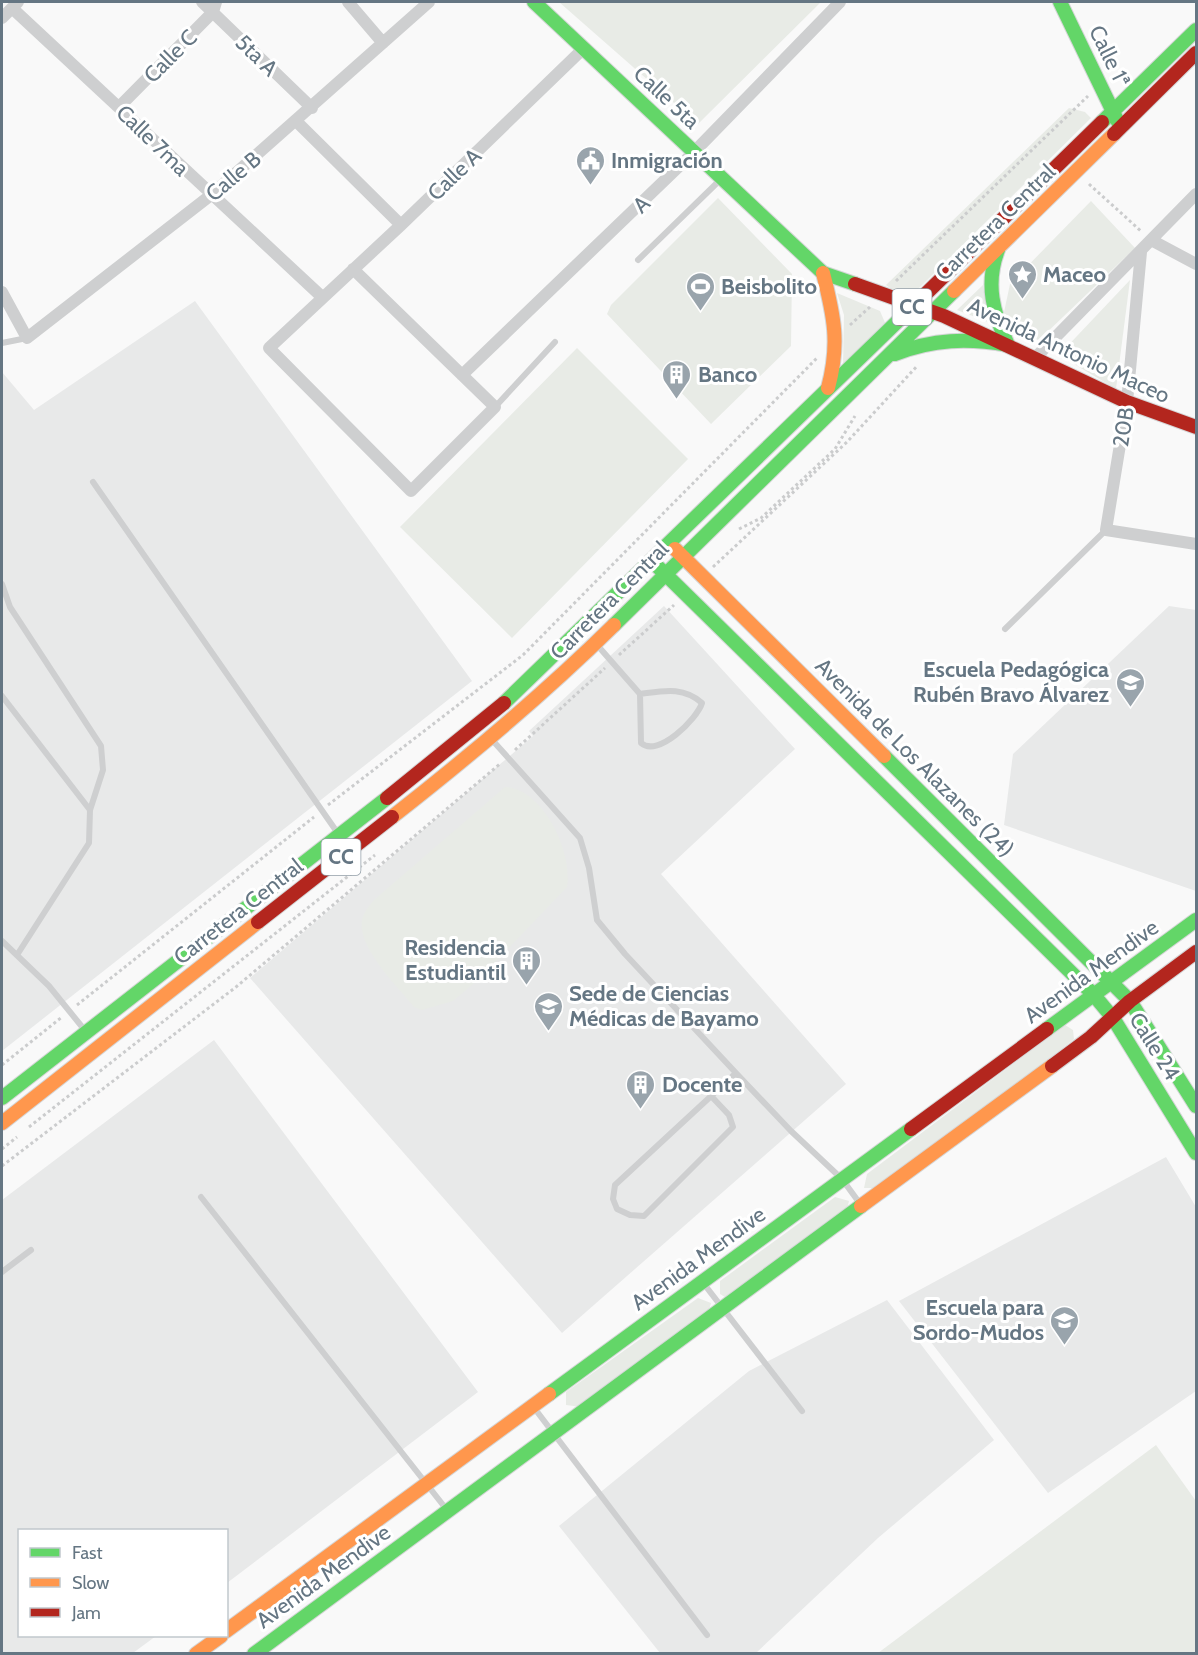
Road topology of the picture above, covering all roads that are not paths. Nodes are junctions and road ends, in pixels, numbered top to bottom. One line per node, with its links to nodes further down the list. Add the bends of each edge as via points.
1 (202, 2): 8 (street, 5ta A)
2 (348, 2): 11 (street)
3 (429, 2): 11 (street, Calle B)
4 (534, 2): 12 (main road, Calle 5ta)
5 (840, 2): 21 (street, A)
6 (1060, 2): 18 (main road, Calle 1ª)
7 (15, 5): 9 (street); 16 (street, Calle 7ma)
8 (214, 7): 16 (street, Calle C); 17 (street, 5ta A)
9 (2, 18)
10 (1197, 30): 13 (main road, Carretera Central / CC)
11 (383, 44): 17 (street, Calle B)
12 (584, 48): 21 (main road, Calle 5ta); 25 (street, Calle A)
13 (1172, 53): 15 (street); 18 (main road, Carretera Central / CC)
14 (1197, 53): 15 (main road, Carretera Central / CC)
15 (1190, 69): 20 (main road, Carretera Central / CC)
16 (119, 107): 24 (street, Calle 7ma)
17 (312, 108): 19 (street, Calle B)
18 (1114, 113): 20 (main road, Calle 1ª); 35 (main road, Carretera Central / CC)
19 (296, 122): 24 (street, Calle B); 25 (street)
20 (1121, 128): 27 (main road, Carretera Central / CC)
21 (694, 152): 22 (main road, Calle 5ta); 43 (street, A)
22 (722, 178): 29 (lane); 32 (main road, Calle 5ta)
23 (1197, 194): 26 (street)
24 (211, 195): 34 (street, Calle 7ma); 37 (street, Calle B)
25 (400, 225): 31 (street, Calle A)
26 (1153, 241): 28 (street); 30 (street)
27 (1000, 246): 36 (main road, Carretera Central / CC); 40 (main road, via 990,272 991,299)
28 (1141, 252): 41 (street); 45 (street, 20B)
29 (638, 260)
30 (1197, 264)
31 (353, 269): 34 (street, Calle A); 43 (street)
32 (823, 273): 35 (main road, Avenida Antonio Maceo); 44 (main road, via 838,336)
33 (2, 292): 37 (street)
34 (321, 296): 46 (street, Calle A, via 268,348 411,491)
35 (914, 306): 36 (main road, Avenida Antonio Maceo); 44 (main road, Carretera Central / CC)
36 (932, 312): 40 (main road, Avenida Antonio Maceo); 42 (main road, Carretera Central / CC)
37 (27, 338): 39 (lane)
38 (555, 342): 46 (lane)
39 (2, 343)
40 (1008, 345): 41 (main road, Avenida Antonio Maceo); 42 (main road, via 948,339 913,347)
41 (1035, 358): 45 (main road, Avenida Antonio Maceo)
42 (879, 364): 52 (main road, Carretera Central / CC)
43 (462, 375): 46 (street)
44 (828, 388): 50 (main road, Carretera Central / CC)
45 (1127, 402): 47 (main road, Avenida Antonio Maceo); 49 (street, 20B)
46 (495, 407)
47 (1197, 427)
48 (93, 482): 63 (lane)
49 (1106, 530): 51 (street); 56 (lane)
50 (670, 544): 52 (main road, Avenida de Los Alazanes (24)); 53 (main road, Carretera Central / CC)
51 (1197, 544)
52 (683, 557): 54 (main road, Carretera Central / CC); 69 (main road, Avenida de Los Alazanes (24))
53 (652, 561): 54 (main road, Avenida de Los Alazanes (24)); 60 (main road, Carretera Central / CC)
54 (665, 574): 57 (main road, Carretera Central / CC); 70 (main road, Avenida de Los Alazanes (24))
55 (2, 584): 62 (lane, via 10,607 101,746 103,770)
56 (1005, 629)
57 (595, 643): 58 (lane); 61 (main road, Carretera Central / CC)
58 (640, 694): 58 (lane, via 640,743 645,748 664,744 699,712 702,703 675,690)
59 (2, 696): 62 (lane)
60 (480, 725): 61 (lane); 63 (main road, Carretera Central / CC)
61 (491, 739): 64 (main road, Carretera Central / CC); 75 (lane, via 580,838 597,920)
62 (90, 810): 68 (lane, via 89,843)
63 (339, 834): 64 (lane); 73 (main road, Carretera Central / CC)
64 (352, 848): 74 (main road, Carretera Central / CC)
65 (1197, 920): 69 (main road, Avenida Mendive)
66 (2, 941): 68 (lane)
67 (1197, 952): 71 (main road, Avenida Mendive)
68 (17, 955): 73 (lane)
69 (1112, 981): 70 (main road, Avenida Mendive); 71 (main road, Avenida de Los Alazanes (24))
70 (1093, 994): 72 (main road, Calle 24); 81 (main road, Avenida Mendive)
71 (1130, 1001): 72 (main road, Avenida Mendive); 78 (main road, Calle 24)
72 (1113, 1018): 80 (main road, Calle 24); 83 (main road, Avenida Mendive)
73 (86, 1032): 74 (lane); 77 (main road, Carretera Central / CC)
74 (98, 1047): 79 (main road, Carretera Central / CC)
75 (736, 1073): 76 (lane); 81 (lane)
76 (711, 1096): 76 (lane, via 615,1185 613,1199 618,1209 644,1216 733,1127 729,1115)
77 (2, 1098)
78 (1197, 1106)
79 (2, 1123)
80 (1197, 1153)
81 (842, 1179): 83 (lane); 86 (main road, Avenida Mendive)
82 (201, 1197): 91 (lane)
83 (862, 1206): 87 (main road, Avenida Mendive)
84 (31, 1250): 85 (lane)
85 (2, 1272)
86 (702, 1282): 87 (lane); 88 (main road, Avenida Mendive)
87 (723, 1309): 89 (lane); 90 (main road, Avenida Mendive)
88 (533, 1406): 90 (lane); 91 (main road, Avenida Mendive)
89 (802, 1411)
90 (554, 1433): 92 (main road, Avenida Mendive); 94 (lane)
91 (427, 1484): 92 (lane); 93 (main road, Avenida Mendive)
92 (448, 1511): 97 (main road, Avenida Mendive)
93 (228, 1630)
94 (707, 1635)
95 (218, 1637): 96 (main road)
96 (196, 1653)
97 (254, 1653)

